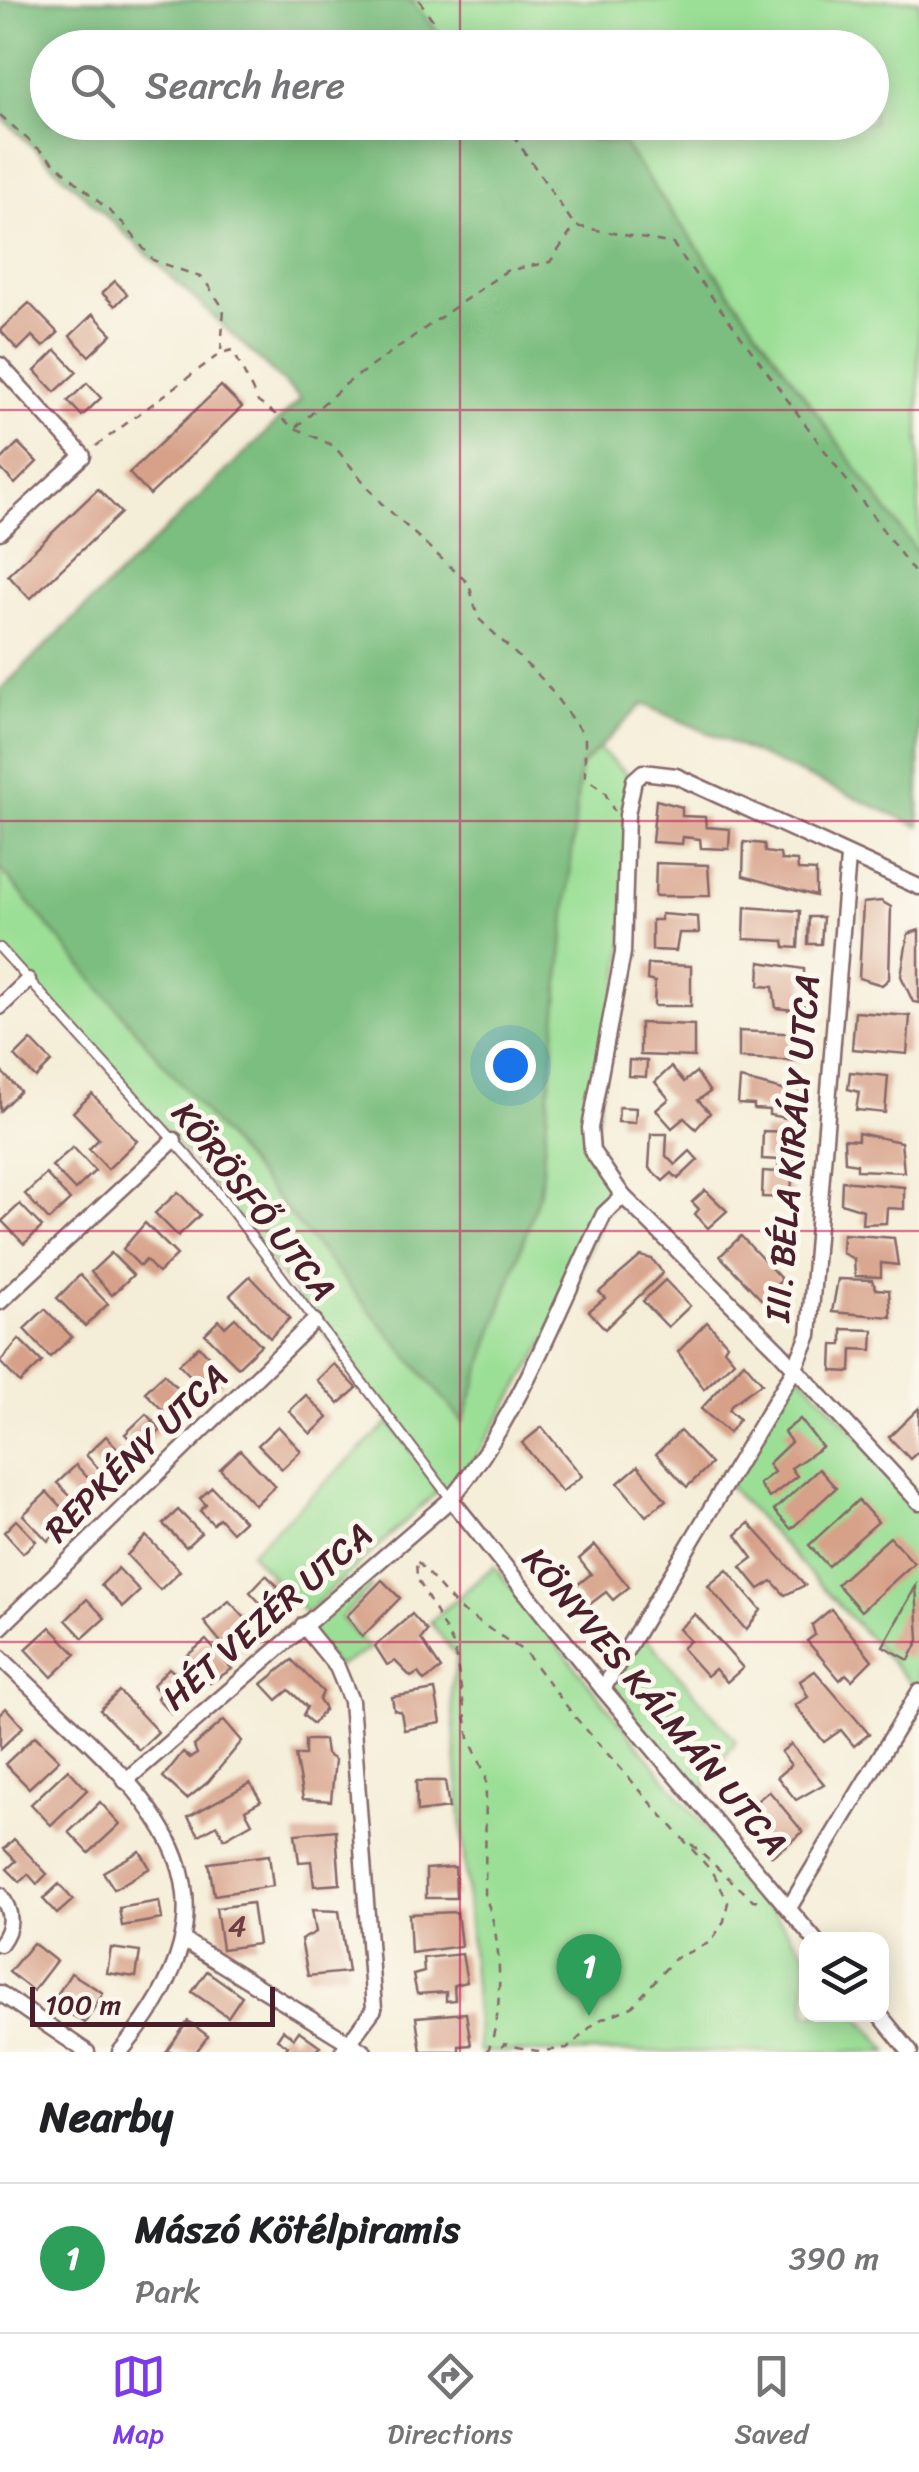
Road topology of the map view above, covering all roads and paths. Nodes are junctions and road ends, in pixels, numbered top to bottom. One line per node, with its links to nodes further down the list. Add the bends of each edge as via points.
1 (419, 0): 2 (path)
2 (440, 30)
3 (0, 115): 6 (path, via 123,223 153,260 203,278 224,310)
4 (516, 140): 5 (path)
5 (575, 226): 8 (path, via 550,262 506,271); 11 (path, via 673,244)
6 (220, 352): 8 (path, via 233,350 258,402); 9 (path)
7 (0, 365): 9 (street)
8 (295, 428): 12 (path, via 334,446 380,503 468,584 478,618 544,681 585,737 585,778 604,790 610,809)
9 (83, 456): 10 (street)
10 (0, 532)
11 (919, 578)
12 (627, 815): 13 (street, via 634,780 643,772 676,776); 19 (street, via 623,953 590,1128 592,1151)
13 (848, 858): 14 (street); 22 (street, III. BÉLA KIRÁLY UTCA, via 809,1335)
14 (919, 888)
15 (0, 948): 16 (lane, KÖRÖSFŐ UTCA)
16 (28, 980): 17 (street); 18 (lane, KÖRÖSFŐ UTCA)
17 (0, 1007)
18 (174, 1140): 20 (street); 21 (lane, KÖRÖSFŐ UTCA)
19 (623, 1196): 22 (street); 23 (street, HÉT VEZÉR UTCA, via 604,1214 526,1388 490,1451)
20 (0, 1302)
21 (314, 1321): 23 (lane, KÖRÖSFŐ UTCA); 26 (street, REPKÉNY UTCA)
22 (794, 1368): 24 (street); 28 (street, III. BÉLA KIRÁLY UTCA)
23 (451, 1499): 25 (street, HÉT VEZÉR UTCA); 28 (street, KÖNYVES KÁLMÁN UTCA)
24 (919, 1502)
25 (303, 1625): 30 (street, HÉT VEZÉR UTCA); 40 (street, via 337,1667 352,1701 374,2009)
26 (0, 1628)
27 (0, 1657): 30 (street)
28 (603, 1689): 33 (street, KÖNYVES KÁLMÁN UTCA)
29 (919, 1692): 34 (street)
30 (125, 1781): 36 (street, via 178,1854 189,1895)
31 (682, 1837): 33 (path, via 753,1900); 44 (path, via 525,1652 458,1609 416,1560 417,1578 454,1646 470,1738 486,1776 485,1897 493,1914 501,2002); 45 (path, via 724,1886 724,1921 711,1942 674,1959 632,2006 598,2021 567,2049 504,2044)
32 (0, 1895): 37 (street, via 11,1916)
33 (778, 1895): 34 (street, KÖNYVES KÁLMÁN UTCA)
34 (789, 1908): 35 (street, KÖNYVES KÁLMÁN UTCA)
35 (808, 1932)
36 (183, 1940): 40 (street); 42 (street, via 148,2018)
37 (0, 1944)
38 (0, 1993): 41 (street)
39 (885, 2022): 46 (street)
40 (345, 2047): 43 (street)
41 (86, 2052)
42 (120, 2052)
43 (364, 2052)
44 (487, 2052)
45 (498, 2052)
46 (910, 2052)

